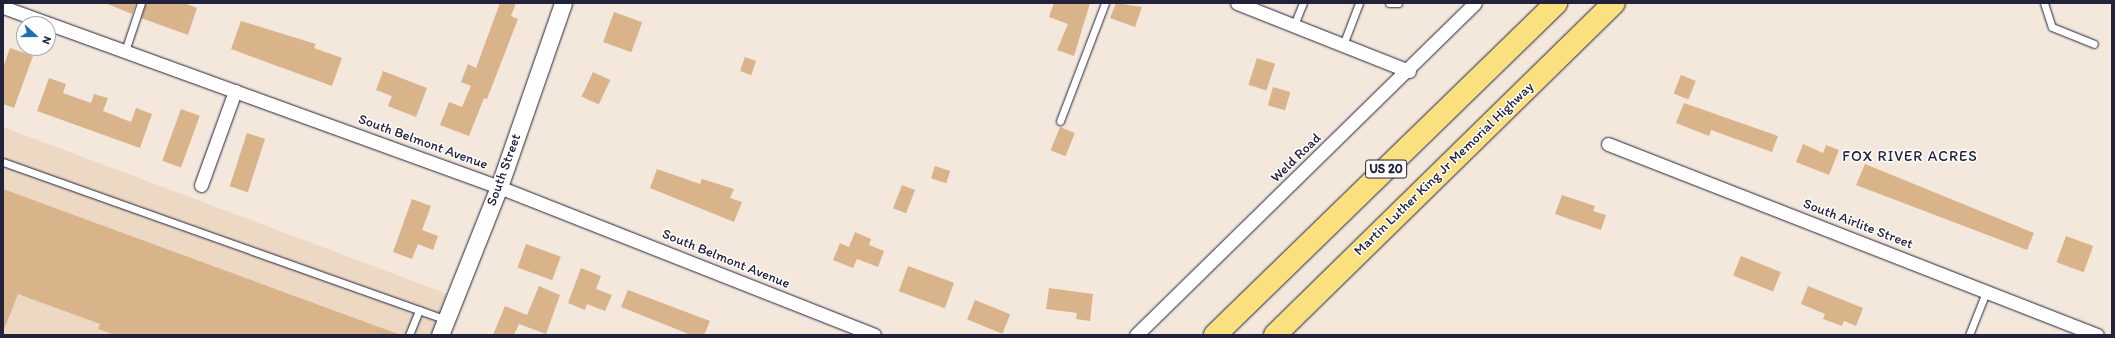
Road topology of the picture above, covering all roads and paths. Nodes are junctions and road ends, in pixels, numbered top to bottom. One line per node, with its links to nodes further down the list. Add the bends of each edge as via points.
1 (141, 3): 17 (lane)
2 (564, 3): 24 (street, South Street)
3 (1105, 3): 20 (lane)
4 (1237, 3): 14 (street)
5 (1303, 3): 14 (lane)
6 (1359, 3): 16 (lane)
7 (1389, 3): 8 (lane)
8 (1398, 3)
9 (1475, 3): 18 (street, Weld Road)
10 (1556, 3): 32 (highway, US 20)
11 (1614, 3): 33 (highway, Martin Luther King Jr Memorial Highway / US 20)
12 (2044, 3): 15 (lane, via 2052,27)
13 (3, 7): 17 (street, South Belmont Avenue)
14 (1294, 25): 16 (street)
15 (2094, 44)
16 (1343, 45): 18 (street)
17 (124, 51): 19 (street, South Belmont Avenue)
18 (1409, 71): 31 (street, Weld Road)
19 (235, 91): 23 (street); 24 (street, South Belmont Avenue)
20 (1060, 121)
21 (1608, 144): 25 (street, South Airlite Street)
22 (3, 162): 26 (lane)
23 (201, 185)
24 (499, 187): 27 (street, South Street); 30 (street, South Belmont Avenue)
25 (1986, 292): 28 (street, South Airlite Street); 34 (lane)
26 (419, 310): 27 (lane); 29 (lane)
27 (443, 327)
28 (2073, 331): 35 (street, South Airlite Street)
29 (409, 335)
30 (874, 335)
31 (1136, 335)
32 (1216, 335)
33 (1275, 335)
34 (1968, 335)
35 (2097, 335)

